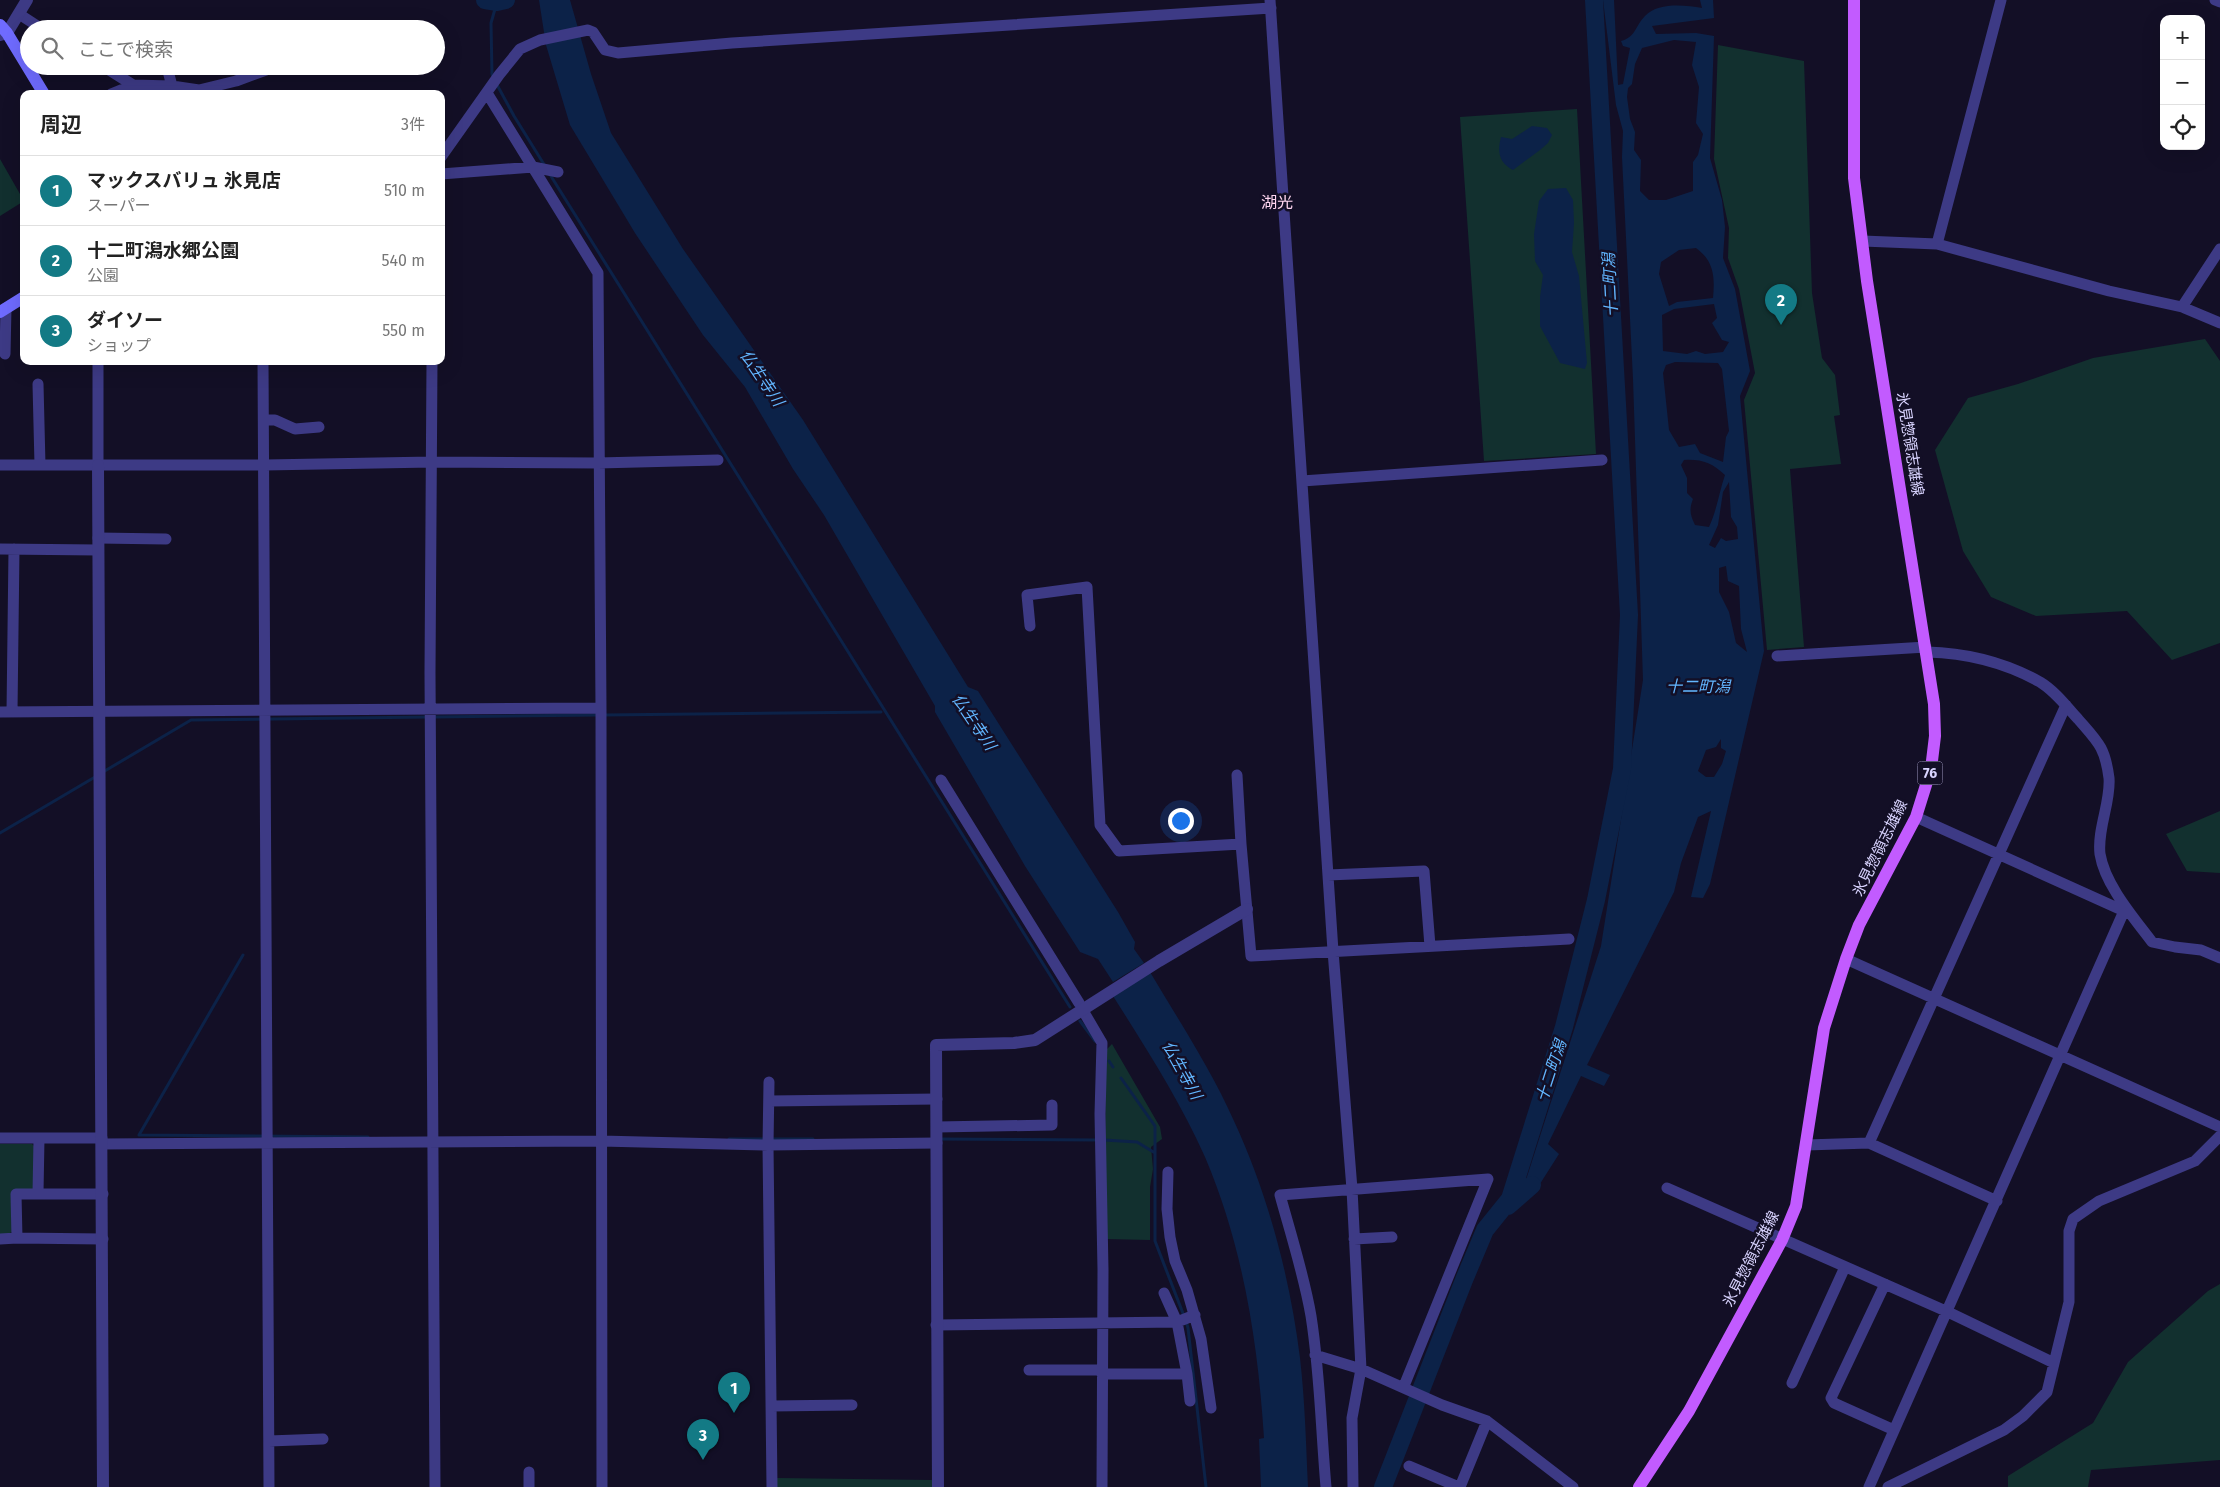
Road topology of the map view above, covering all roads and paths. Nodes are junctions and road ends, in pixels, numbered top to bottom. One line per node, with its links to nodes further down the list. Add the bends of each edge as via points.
1 (27, 0): 7 (street)
2 (1854, 0): 25 (main road, 氷見惣領志雄線 / 76, via 1854,178)
3 (2001, 0): 26 (street)
4 (2215, 0): 5 (street)
5 (2220, 2)
6 (1271, 4): 20 (street, via 618,53 605,50 593,32 588,30 540,40 520,49); 47 (street)
7 (19, 14): 8 (street); 9 (street)
8 (28, 20)
9 (2, 31): 10 (main road)
10 (20, 58)
11 (31, 75): 17 (main road)
12 (115, 75): 16 (street)
13 (169, 75): 15 (street)
14 (252, 75): 19 (street)
15 (172, 86): 16 (street); 18 (street)
16 (133, 89)
17 (41, 90)
18 (200, 90)
19 (200, 90)
20 (487, 93): 21 (street); 22 (street)
21 (445, 151)
22 (533, 167): 23 (street); 24 (street); 42 (street, via 598,273)
23 (558, 172)
24 (445, 174)
25 (1863, 241): 26 (street); 53 (main road, 氷見惣領志雄線 / 76)
26 (1938, 244): 29 (street, via 2109,291)
27 (2220, 249): 29 (street)
28 (20, 299): 30 (main road)
29 (2182, 307): 31 (street)
30 (3, 310): 32 (street)
31 (2220, 323)
32 (5, 354)
33 (98, 365): 43 (street)
34 (263, 365): 37 (street)
35 (432, 365): 41 (street)
36 (38, 384): 45 (street)
37 (264, 420): 38 (street, via 275,420 295,429); 46 (street)
38 (319, 427)
39 (718, 460): 42 (street)
40 (1602, 460): 47 (street)
41 (432, 462): 42 (street); 46 (street); 59 (street)
42 (598, 462): 58 (street)
43 (98, 464): 45 (street); 46 (street); 49 (street)
44 (0, 465): 45 (street)
45 (40, 465)
46 (265, 466): 60 (street)
47 (1302, 481): 68 (street)
48 (166, 539): 49 (street)
49 (98, 544): 51 (street); 62 (street)
50 (0, 549): 51 (street)
51 (14, 549): 56 (street)
52 (1030, 626): 66 (street, via 1027,595 1088,587 1100,825 1119,851)
53 (1927, 649): 54 (street); 57 (street, via 1954,652 2003,666 2041,683); 65 (main road, 氷見惣領志雄線 / 76, via 1935,736 1931,768)
54 (1777, 656)
55 (0, 659): 56 (street)
56 (12, 659): 61 (street)
57 (2066, 705): 67 (street); 70 (street, via 2102,746 2109,780 2100,854 2110,882)
58 (601, 708): 59 (street); 90 (street)
59 (430, 709): 60 (street); 92 (street)
60 (266, 710): 62 (street); 91 (street)
61 (6, 712): 62 (street)
62 (100, 712): 89 (street)
63 (1237, 775): 66 (street)
64 (941, 780): 77 (street)
65 (1916, 817): 67 (street); 75 (main road, 氷見惣領志雄線 / 76, via 1859,925)
66 (1241, 844): 69 (street)
67 (2000, 855): 70 (street); 76 (street)
68 (1328, 875): 72 (street, via 1424,871); 73 (street)
69 (1247, 908): 73 (street, via 1251,956); 81 (street, via 1035,1040 936,1045)
70 (2126, 910): 74 (street, via 2152,942 2201,950); 79 (street)
71 (1569, 939): 72 (street)
72 (1430, 946): 73 (street)
73 (1333, 951): 99 (street)
74 (2220, 958)
75 (1846, 960): 76 (street); 96 (main road, 氷見惣領志雄線 / 76, via 1824,1028)
76 (1934, 998): 79 (street); 94 (street)
77 (1079, 1003)
78 (1085, 1014): 115 (street, via 1102,1044)
79 (2062, 1055): 85 (street); 102 (street)
80 (769, 1082): 82 (street)
81 (937, 1099): 82 (street); 84 (street)
82 (769, 1101): 95 (street)
83 (1052, 1105): 84 (street, via 1052,1125)
84 (937, 1127): 93 (street)
85 (2220, 1127)
86 (2220, 1136): 118 (street, via 2195,1161 2098,1201 2073,1218 2069,1231 2069,1302)
87 (0, 1138): 88 (street)
88 (39, 1139): 89 (street); 100 (street)
89 (102, 1141): 91 (street); 101 (street)
90 (601, 1141): 92 (street); 95 (street); 139 (street)
91 (267, 1142): 92 (street); 132 (street)
92 (434, 1142): 137 (street)
93 (937, 1143): 95 (street); 116 (street)
94 (1869, 1143): 96 (street); 102 (street)
95 (768, 1145): 127 (street)
96 (1806, 1145): 108 (main road, 氷見惣領志雄線 / 76, via 1796,1206)
97 (1168, 1172): 113 (street, via 1170,1237 1175,1261)
98 (1667, 1188): 108 (street)
99 (1352, 1189): 107 (street); 117 (street, via 1280,1195 1298,1256 1311,1316); 124 (street, via 1488,1179)
100 (38, 1193): 101 (street); 105 (street, via 16,1194)
101 (102, 1194): 106 (street)
102 (1997, 1201): 112 (street)
103 (1392, 1237): 107 (street)
104 (0, 1238): 105 (street)
105 (17, 1238): 106 (street)
106 (103, 1239): 135 (street)
107 (1354, 1240): 119 (street)
108 (1782, 1240): 109 (street); 147 (main road, 氷見惣領志雄線 / 76, via 1689,1411)
109 (1845, 1267): 110 (street); 123 (street)
110 (1885, 1284): 112 (street); 130 (street, via 1831,1398 1834,1403)
111 (1164, 1293): 114 (street)
112 (1948, 1312): 118 (street); 130 (street)
113 (1195, 1315): 114 (street); 128 (street, via 1202,1339)
114 (1177, 1322): 115 (street); 122 (street)
115 (1102, 1323): 116 (street); 121 (street)
116 (936, 1325): 141 (street)
117 (1315, 1355): 119 (street); 143 (street)
118 (2054, 1363): 149 (street, via 2047,1392 2023,1416 2004,1430)
119 (1361, 1369): 124 (street); 144 (street, via 1352,1418)
120 (1029, 1370): 121 (street)
121 (1102, 1372): 122 (street); 142 (street)
122 (1187, 1374): 125 (street)
123 (1792, 1383)
124 (1404, 1386): 129 (street, via 1442,1405)
125 (1190, 1401)
126 (852, 1405): 127 (street)
127 (771, 1406): 140 (street)
128 (1211, 1408)
129 (1487, 1420): 145 (street); 146 (street)
130 (1894, 1430): 148 (street)
131 (323, 1439): 132 (street)
132 (268, 1441): 136 (street)
133 (1409, 1466): 145 (street)
134 (529, 1472): 138 (street)
135 (103, 1487)
136 (269, 1487)
137 (435, 1487)
138 (529, 1487)
139 (602, 1487)
140 (772, 1487)
141 (938, 1487)
142 (1102, 1487)
143 (1326, 1487)
144 (1353, 1487)
145 (1460, 1487)
146 (1572, 1487)
147 (1639, 1487)
148 (1869, 1487)
149 (1888, 1487)

